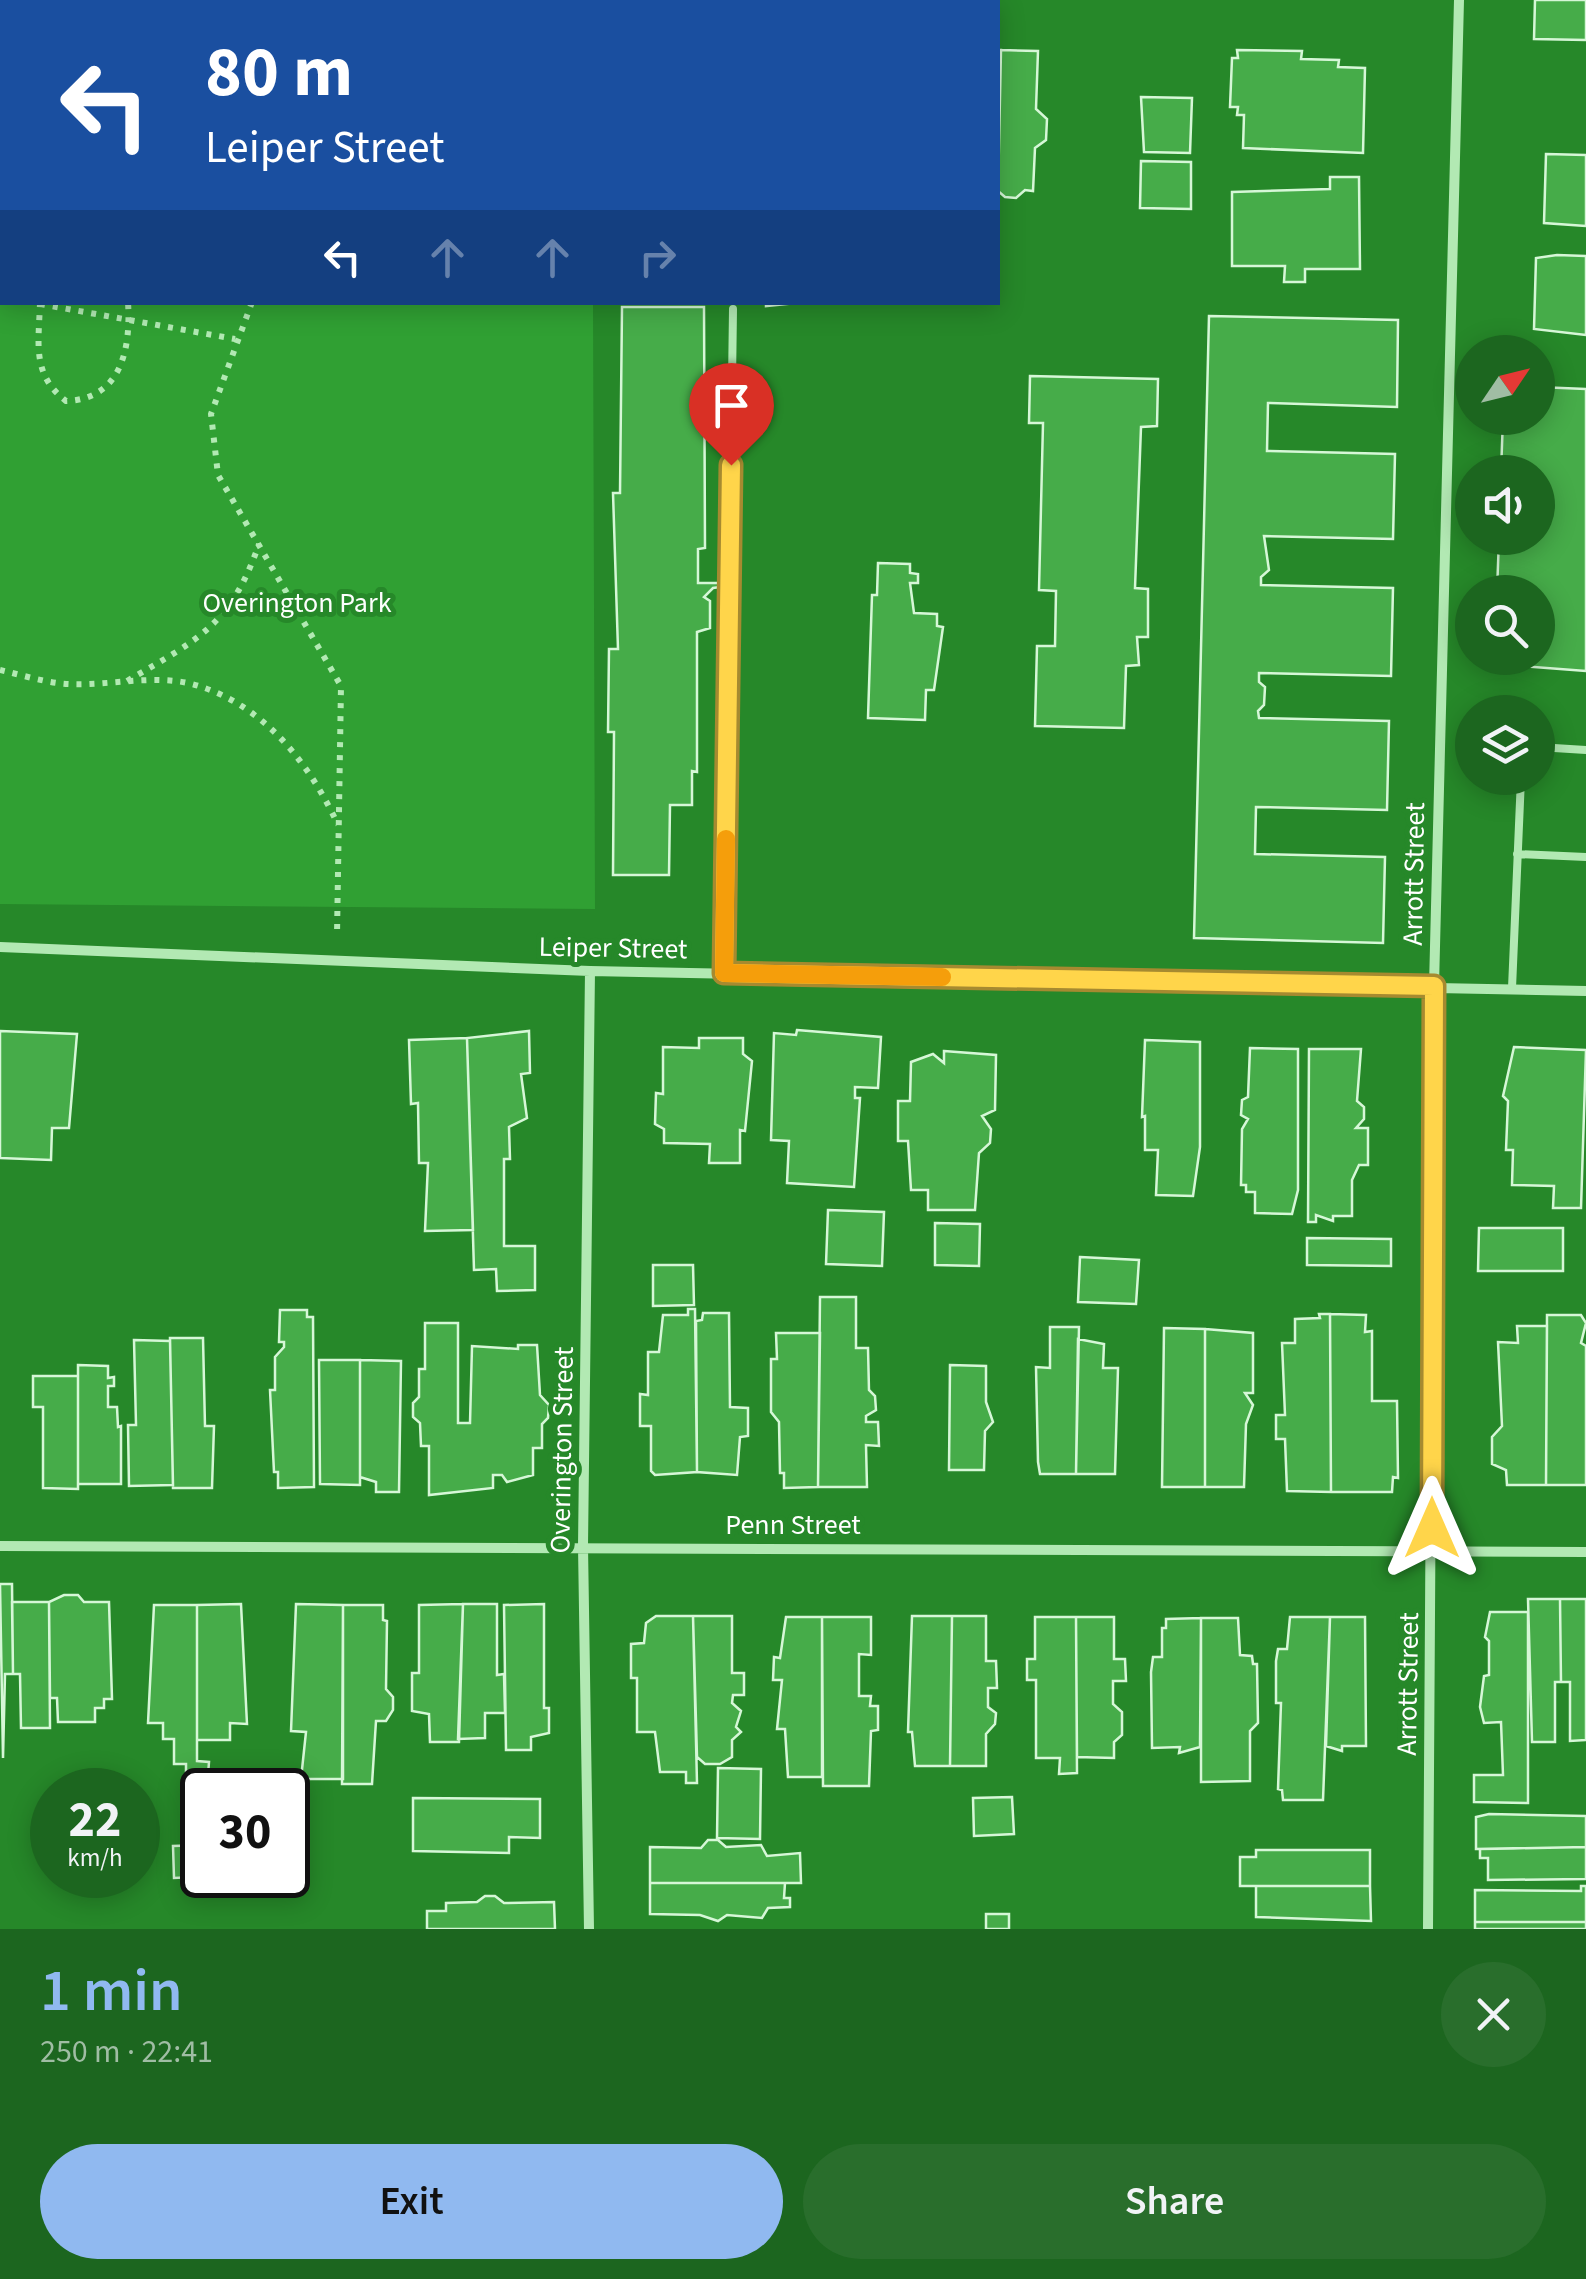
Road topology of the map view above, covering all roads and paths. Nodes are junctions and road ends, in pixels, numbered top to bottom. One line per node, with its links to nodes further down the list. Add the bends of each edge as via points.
1 (1459, 0): 22 (street, Arrott Street)
2 (40, 305): 7 (path, via 37,364 49,388 66,401 107,390 122,362)
3 (51, 305): 7 (path)
4 (128, 305): 7 (path)
5 (251, 305): 8 (path)
6 (733, 309): 21 (lane)
7 (129, 319): 8 (path)
8 (235, 339): 9 (path, via 211,414 218,475)
9 (260, 543): 11 (path, via 235,603 212,626); 15 (path, via 341,686)
10 (0, 670): 11 (path, via 68,684)
11 (126, 681): 15 (path, via 191,684 243,705 277,732 322,792)
12 (1555, 748): 13 (lane)
13 (1586, 750)
14 (1520, 795): 16 (lane)
15 (339, 828): 19 (path)
16 (1518, 854): 17 (lane); 23 (lane)
17 (1586, 857)
18 (0, 947): 19 (street, Leiper Street)
19 (337, 960): 20 (street, Leiper Street)
20 (590, 971): 21 (street, Leiper Street); 26 (street, Overington Street)
21 (724, 973): 22 (street, Leiper Street)
22 (1434, 986): 23 (street, Leiper Street); 27 (street, Arrott Street)
23 (1512, 988): 24 (street, Leiper Street)
24 (1586, 991)
25 (0, 1546): 26 (street, Penn Street)
26 (583, 1546): 27 (street, Penn Street); 29 (street, Overington Street)
27 (1432, 1550): 28 (street, Penn Street); 30 (street, Arrott Street)
28 (1586, 1552)
29 (589, 1929)
30 (1428, 1929)

